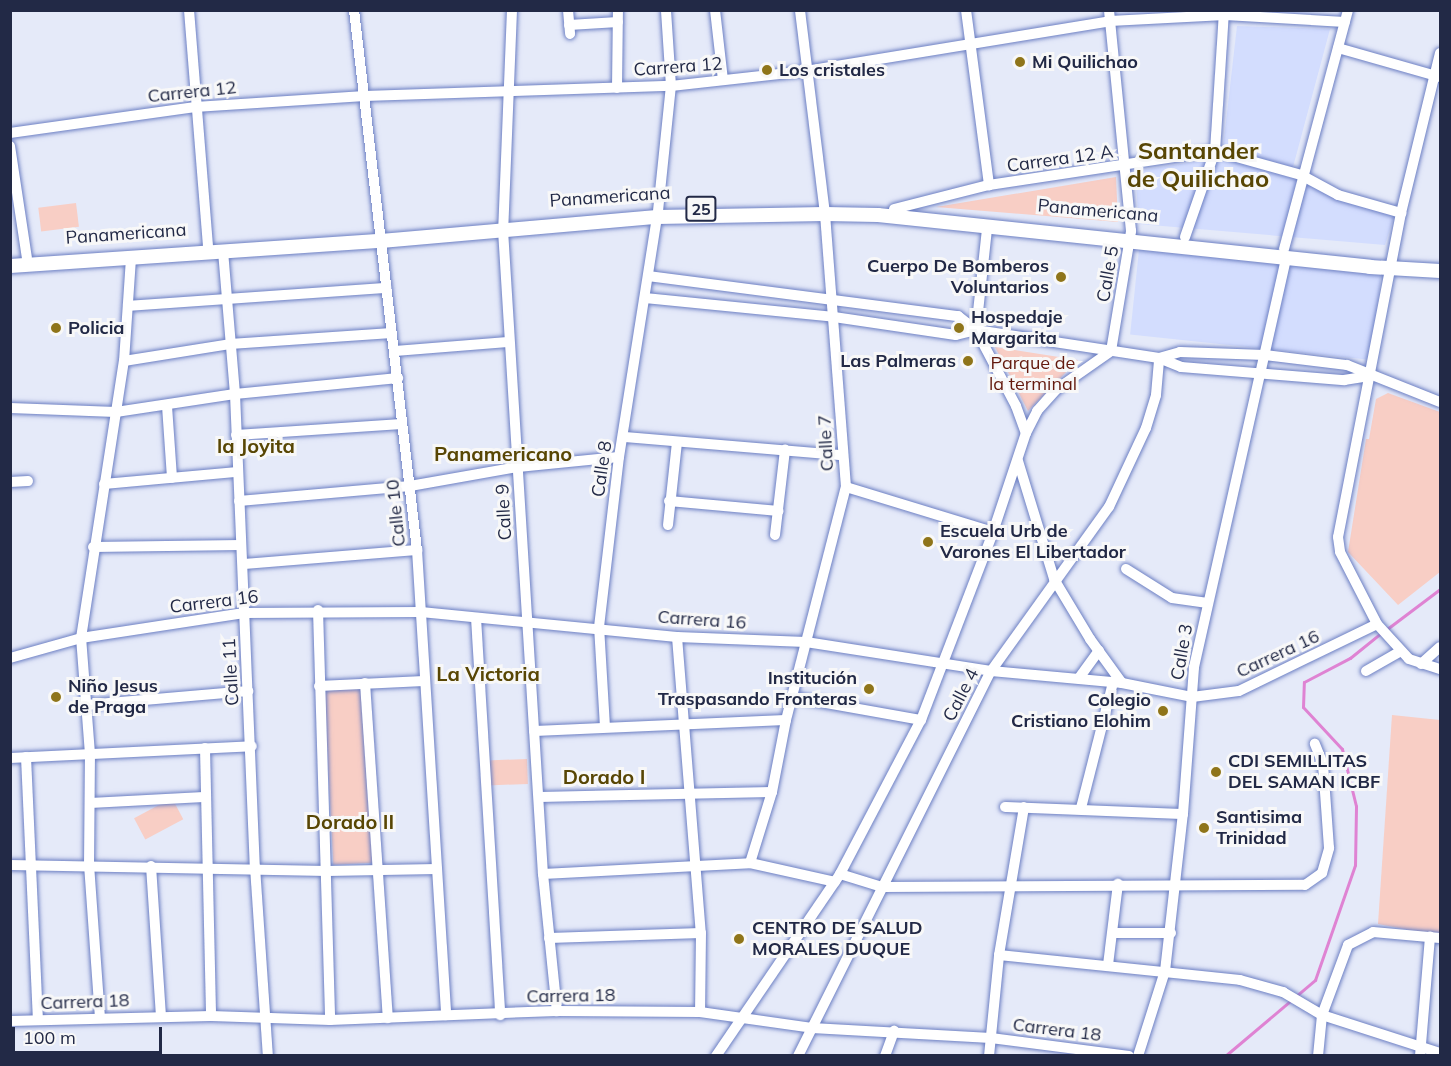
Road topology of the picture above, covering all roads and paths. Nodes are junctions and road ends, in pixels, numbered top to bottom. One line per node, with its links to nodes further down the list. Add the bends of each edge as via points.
1 (189, 10): 24 (street)
2 (354, 10): 23 (street, Calle 10)
3 (512, 10): 22 (street, Calle 9)
4 (568, 10): 11 (street, via 570,29)
5 (666, 10): 20 (street, Calle 8)
6 (715, 10): 19 (street)
7 (800, 10): 17 (street, Calle 7)
8 (966, 10): 14 (street)
9 (1348, 10): 13 (street, Calle 3)
10 (1225, 13): 12 (street, Carrera 12); 13 (street, Carrera 12); 27 (street)
11 (618, 16): 21 (street)
12 (1109, 16): 14 (street, Carrera 12); 28 (street, Calle 5)
13 (1345, 22): 15 (street, Calle 3)
14 (970, 44): 17 (street, Carrera 12); 30 (street)
15 (1338, 48): 18 (street); 29 (street, Calle 3)
16 (1440, 53): 18 (street)
17 (806, 71): 19 (street, Carrera 12); 32 (street, Calle 7)
18 (1438, 77): 33 (street)
19 (723, 80): 20 (street, Carrera 12)
20 (671, 86): 21 (street, Carrera 12); 34 (street, Calle 8)
21 (617, 88): 22 (street, Carrera 12)
22 (511, 91): 23 (street, Carrera 12); 35 (street, Calle 9)
23 (365, 96): 24 (street, Carrera 12); 39 (street, Calle 10)
24 (195, 107): 25 (street, Carrera 12); 40 (street)
25 (10, 132)
26 (10, 146): 43 (street)
27 (1215, 151): 28 (street, Carrera 12 A); 29 (street, Carrera 12 A); 38 (street)
28 (1125, 166): 30 (street, Carrera 12 A); 37 (street, Calle 5)
29 (1301, 175): 33 (street, Carrera 12 A, via 1338,195); 42 (street, Calle 3)
30 (989, 185): 31 (street, Carrera 12 A)
31 (894, 209): 32 (main road, Panamericana / 25); 37 (main road, Panamericana / 25)
32 (824, 210): 34 (main road, Panamericana / 25); 36 (main road, Panamericana / 25); 53 (street, Calle 7)
33 (1401, 213): 47 (street)
34 (658, 214): 35 (main road, Panamericana / 25); 49 (street, Calle 8)
35 (503, 226): 39 (main road, Panamericana / 25); 58 (street, Calle 9)
36 (987, 228): 37 (main road, Panamericana / 25); 56 (street)
37 (1131, 235): 38 (main road, Panamericana / 25); 42 (main road, Panamericana / 25); 61 (street, Calle 5)
38 (1185, 237): 42 (main road, Panamericana / 25)
39 (381, 238): 40 (main road, Panamericana / 25); 41 (main road, Panamericana / 25); 50 (street, Calle 10)
40 (208, 246): 43 (main road, Panamericana / 25)
41 (223, 251): 44 (main road, Panamericana / 25); 52 (street, Calle 11)
42 (1285, 253): 47 (main road, Panamericana / 25); 62 (street, Calle 3)
43 (27, 258): 45 (main road, Panamericana / 25)
44 (131, 259): 46 (main road, Panamericana / 25); 54 (street)
45 (10, 260)
46 (10, 266)
47 (1389, 266): 48 (main road, Panamericana / 25); 66 (street)
48 (1440, 271)
49 (648, 276): 51 (street, Calle 8); 53 (street)
50 (386, 288): 52 (street); 57 (street, Calle 10)
51 (645, 298): 55 (street); 76 (street, Calle 8)
52 (225, 299): 54 (street); 59 (street, Calle 11)
53 (833, 299): 55 (street, Calle 7); 56 (street, via 958,316)
54 (128, 306): 64 (street)
55 (834, 317): 56 (street, via 956,335); 79 (street, Calle 7)
56 (976, 330): 61 (street); 74 (street)
57 (392, 333): 59 (street); 60 (street, Calle 10)
58 (508, 342): 60 (street); 82 (street, Calle 9)
59 (230, 344): 64 (street); 68 (street, Calle 11)
60 (395, 351): 67 (street, Calle 10)
61 (1111, 351): 63 (street); 74 (street, via 1057,388 1037,411)
62 (1265, 356): 63 (street, via 1180,352); 65 (street, Calle 3); 66 (street, via 1347,365)
63 (1159, 358): 65 (street, via 1181,367); 101 (street, Calle 4, via 1156,395 1142,438 1109,507)
64 (124, 361): 72 (street)
65 (1261, 373): 66 (street, via 1344,381); 102 (street, Calle 3)
66 (1368, 376): 69 (street); 109 (street, via 1340,519 1340,552)
67 (398, 378): 68 (street); 73 (street, Calle 10)
68 (235, 394): 70 (street); 75 (street, Calle 11)
69 (1440, 402)
70 (167, 406): 72 (street); 84 (street)
71 (10, 408): 72 (street)
72 (116, 412): 87 (street)
73 (402, 424): 75 (street); 88 (street, Calle 10)
74 (1026, 433): 81 (street)
75 (236, 435): 83 (street, Calle 11)
76 (624, 437): 77 (street); 80 (street, Calle 8)
77 (677, 442): 78 (street); 91 (street)
78 (785, 450): 79 (street); 92 (street)
79 (840, 455): 89 (street, Calle 7)
80 (619, 457): 82 (street); 108 (street, Calle 8)
81 (1018, 462): 94 (street); 101 (street)
82 (518, 467): 88 (street); 107 (street, Calle 9)
83 (237, 472): 84 (street); 90 (street, Calle 11)
84 (172, 478): 87 (street)
85 (10, 482): 86 (street)
86 (28, 482)
87 (104, 484): 97 (street)
88 (410, 486): 90 (street); 98 (street, Calle 10)
89 (846, 487): 94 (street); 112 (street, Calle 7)
90 (239, 501): 96 (street, Calle 11)
91 (669, 501): 92 (street); 93 (street)
92 (779, 511): 95 (street)
93 (668, 525)
94 (993, 532): 117 (street)
95 (775, 535)
96 (241, 545): 97 (street); 99 (street, Calle 11)
97 (93, 547): 111 (street)
98 (417, 550): 99 (street); 104 (street, Calle 10)
99 (243, 564): 105 (street, Calle 11)
100 (1126, 568): 102 (street, via 1172,598)
101 (1054, 579): 115 (street); 120 (street, Calle 4)
102 (1209, 603): 129 (street, Calle 3)
103 (318, 610): 104 (street, Carrera 16); 105 (street, Carrera 16); 126 (street)
104 (421, 612): 106 (street, Carrera 16); 123 (street, Calle 10)
105 (244, 613): 111 (street, Carrera 16); 127 (street, Calle 11)
106 (476, 618): 107 (street, Carrera 16); 180 (street)
107 (529, 623): 108 (street, Carrera 16); 135 (street, Calle 9)
108 (599, 627): 110 (street, Carrera 16); 134 (street, Calle 8)
109 (1379, 627): 113 (street); 129 (street, Carrera 16, via 1239,691)
110 (677, 637): 112 (street, Carrera 16); 133 (street)
111 (81, 638): 116 (street, Carrera 16); 130 (street)
112 (806, 642): 117 (street, Carrera 16); 128 (street, Calle 7)
113 (1397, 647): 118 (street); 121 (street)
114 (1440, 647): 118 (street)
115 (1099, 650): 122 (street); 124 (street)
116 (10, 658)
117 (945, 663): 120 (street, Carrera 16); 132 (street)
118 (1421, 664): 119 (street)
119 (1440, 669)
120 (991, 671): 122 (street, Carrera 16); 167 (street, Calle 4)
121 (1366, 671)
122 (1079, 678): 124 (street, Carrera 16)
123 (424, 681): 125 (street); 159 (street, Calle 10)
124 (1118, 682): 129 (street, Carrera 16); 149 (street)
125 (365, 683): 126 (street); 160 (street)
126 (320, 686): 161 (street)
127 (248, 692): 130 (street); 137 (street, Calle 11)
128 (792, 697): 131 (street, Calle 7); 132 (street)
129 (1192, 697): 150 (street, Calle 3)
130 (86, 705): 139 (street)
131 (786, 720): 133 (street); 142 (street, Calle 7)
132 (921, 720): 163 (street)
133 (686, 724): 134 (street); 143 (street)
134 (605, 727): 135 (street)
135 (534, 731): 145 (street, Calle 9)
136 (1315, 744): 164 (street, via 1323,765 1329,848 1322,873 1295,888)
137 (252, 746): 138 (street); 158 (street, Calle 11)
138 (204, 748): 139 (street); 144 (street)
139 (90, 754): 140 (street); 146 (street)
140 (26, 757): 141 (street); 153 (street)
141 (10, 758)
142 (772, 792): 143 (street); 151 (street, Calle 7)
143 (691, 794): 145 (street); 156 (street)
144 (204, 797): 146 (street); 157 (street)
145 (539, 797): 162 (street, Calle 9)
146 (90, 803): 154 (street)
147 (1005, 807): 148 (street)
148 (1024, 807): 149 (street); 165 (street)
149 (1081, 808): 150 (street)
150 (1184, 814): 164 (street, Calle 3)
151 (750, 863): 156 (street); 163 (street)
152 (10, 865): 153 (street)
153 (31, 865): 154 (street); 187 (street)
154 (89, 866): 155 (street); 184 (street)
155 (151, 866): 157 (street); 183 (street)
156 (694, 866): 162 (street); 168 (street)
157 (205, 867): 158 (street); 181 (street)
158 (255, 867): 161 (street); 185 (street, Calle 11)
159 (437, 869): 160 (street); 179 (street, Calle 10)
160 (377, 870): 161 (street); 186 (street)
161 (327, 871): 188 (street)
162 (543, 874): 172 (street, Calle 9)
163 (837, 878): 167 (street); 182 (street)
164 (1177, 883): 166 (street); 170 (street, Calle 3)
165 (1011, 884): 166 (street); 167 (street); 173 (street)
166 (1118, 884): 169 (street)
167 (882, 887): 190 (street, Calle 4)
168 (701, 933): 172 (street); 177 (street)
169 (1113, 933): 170 (street); 174 (street)
170 (1171, 933): 175 (street, Calle 3)
171 (1435, 937): 178 (street, via 1373,932 1348,945); 193 (street)
172 (549, 938): 176 (street, Calle 9)
173 (999, 955): 174 (street); 192 (street)
174 (1108, 965): 175 (street)
175 (1165, 971): 178 (street, via 1239,980 1283,992); 201 (street, Calle 3)
176 (557, 1011): 177 (street, Carrera 18); 180 (street, Carrera 18)
177 (700, 1012): 182 (street, Carrera 18)
178 (1318, 1012): 193 (street); 202 (street)
179 (446, 1015): 180 (street, Carrera 18); 186 (street, Carrera 18)
180 (500, 1015)
181 (211, 1016): 183 (street, Carrera 18); 185 (street, Carrera 18)
182 (741, 1016): 190 (street, Carrera 18); 196 (street)
183 (161, 1017): 184 (street, Carrera 18)
184 (100, 1018): 187 (street, Carrera 18)
185 (267, 1018): 188 (street, Carrera 18); 195 (street, Calle 11)
186 (388, 1018): 188 (street, Carrera 18)
187 (38, 1020): 189 (street, Carrera 18)
188 (330, 1020)
189 (10, 1021)
190 (812, 1028): 191 (street, Carrera 18); 197 (street, Calle 4)
191 (894, 1031): 192 (street, Carrera 18); 198 (street)
192 (991, 1038): 199 (street); 200 (street, Carrera 18)
193 (1420, 1052): 194 (street)
194 (1440, 1053)
195 (267, 1056)
196 (716, 1056)
197 (798, 1056)
198 (885, 1056)
199 (989, 1056)
200 (1129, 1056)
201 (1138, 1056)
202 (1318, 1056)

